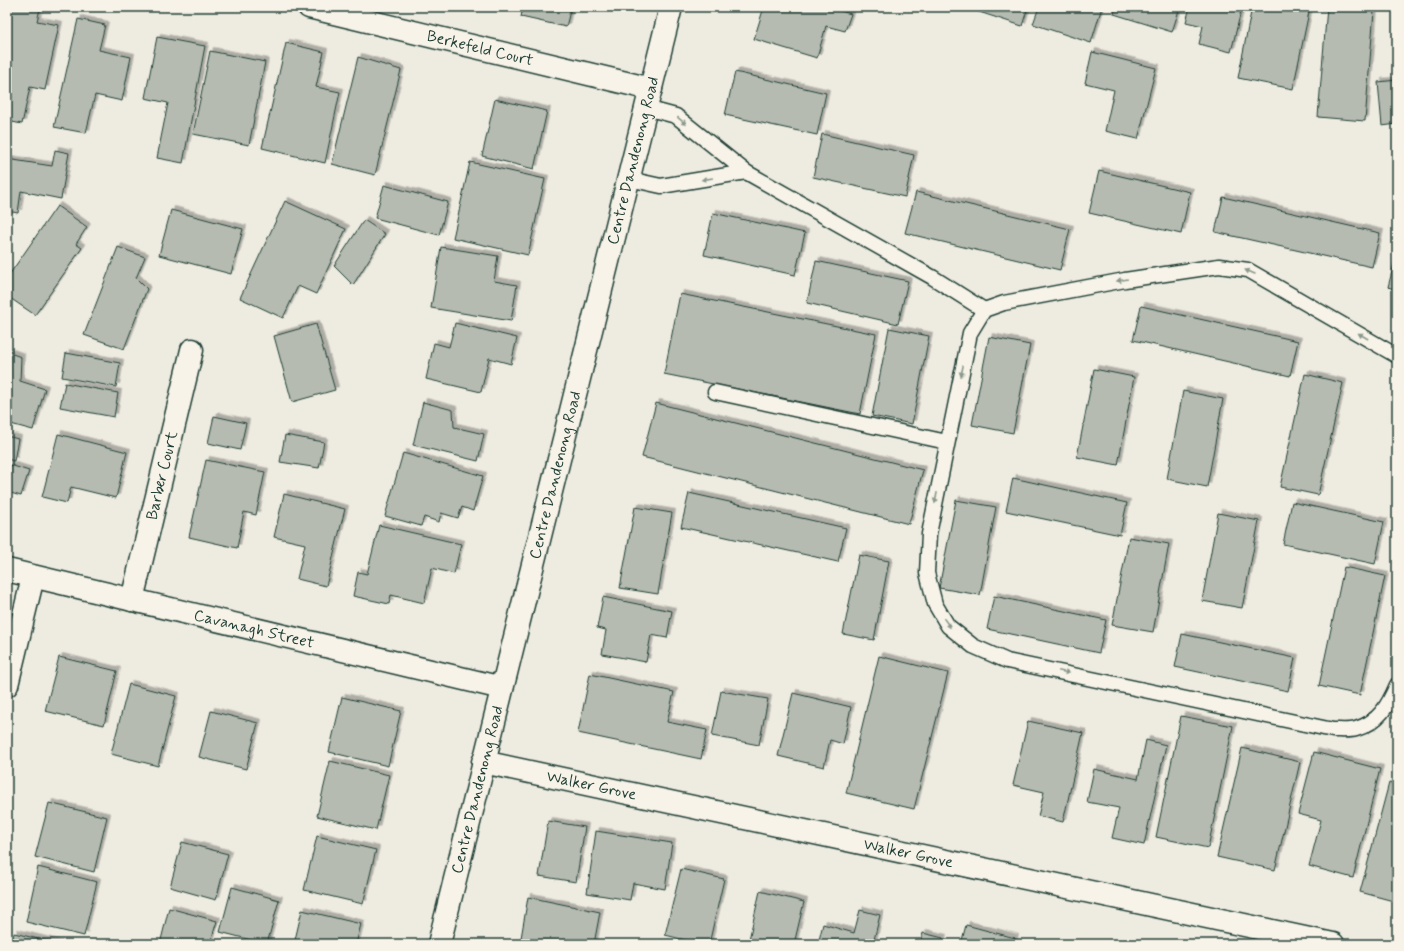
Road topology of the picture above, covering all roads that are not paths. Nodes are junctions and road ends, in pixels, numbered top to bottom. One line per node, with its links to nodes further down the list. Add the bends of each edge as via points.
1 (309, 7): 3 (street, Berkefeld Court)
2 (671, 7): 3 (street, Centre Dandenong Road)
3 (649, 99): 4 (lane, one-way to 4, via 676,116); 5 (street, Centre Dandenong Road)
4 (746, 172): 5 (lane, one-way to 5, via 661,186); 6 (lane)
5 (629, 179): 16 (street, Centre Dandenong Road)
6 (984, 310): 8 (lane, one-way to 6, via 1248,270 1219,266 1125,280 1004,303); 10 (lane, one-way to 10, via 970,333)
7 (192, 350): 13 (street, Barber Court)
8 (1397, 356)
9 (715, 392): 10 (lane)
10 (947, 442): 15 (lane, one-way to 15, via 930,534 927,573 935,604 948,626 972,646 1007,661 1334,730 1355,729 1375,720 1389,704)
11 (7, 570): 12 (street, Cavanagh Street)
12 (33, 576): 13 (street, Cavanagh Street); 14 (street)
13 (132, 600): 16 (street, Cavanagh Street)
14 (7, 685)
15 (1397, 685)
16 (502, 688): 17 (street, Centre Dandenong Road)
17 (483, 762): 18 (street, Centre Dandenong Road); 19 (street, Walker Grove)
18 (439, 944)
19 (1333, 944)

